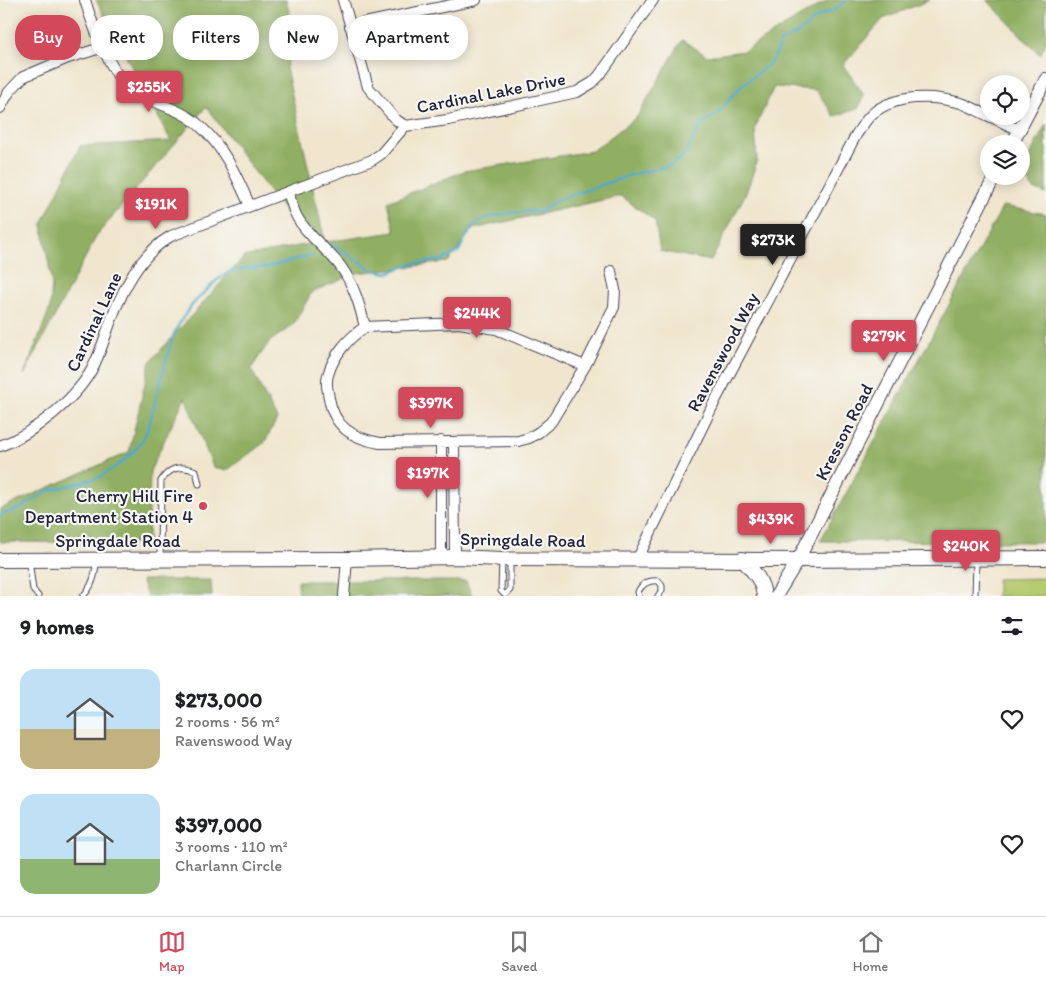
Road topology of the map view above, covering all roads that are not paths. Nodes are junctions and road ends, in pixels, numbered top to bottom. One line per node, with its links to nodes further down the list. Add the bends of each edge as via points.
1 (85, 0): 5 (street)
2 (343, 0): 7 (street, Cardinal Lake Drive)
3 (476, 0): 6 (street)
4 (653, 0): 15 (street, Cardinal Lake Drive, via 599,76 577,92)
5 (91, 15)
6 (403, 15)
7 (348, 19)
8 (91, 51): 12 (street, via 23,77)
9 (109, 60): 20 (street, via 133,92 188,116 200,125 228,160)
10 (360, 60): 15 (street, Cardinal Lake Drive, via 368,87)
11 (1046, 79): 16 (street)
12 (0, 108)
13 (980, 112): 39 (street, Ravenswood Way, via 962,104 933,98 897,101 871,115 856,135 719,394)
14 (1008, 125): 16 (street, Ravenswood Way)
15 (405, 126): 19 (street, Cardinal Lane, via 372,160)
16 (1019, 130): 17 (street)
17 (1016, 135)
18 (990, 185): 40 (street, Kresson Road)
19 (288, 192): 20 (street, Cardinal Lane); 22 (street, via 297,217 306,230 341,266 348,278 359,300)
20 (250, 206): 26 (street, Cardinal Lane, via 160,242 142,261 119,300 94,366 81,386 65,403 27,432)
21 (611, 271): 23 (street, via 614,306)
22 (365, 327): 23 (street, via 459,323 496,330); 24 (street, via 344,346 328,374 326,382 336,420 343,428 366,441)
23 (586, 366): 25 (street, via 551,422 529,438)
24 (441, 442): 25 (street); 28 (street)
25 (454, 442): 29 (street)
26 (0, 446)
27 (199, 484): 38 (lane, via 196,471 177,467 166,472 161,481)
28 (440, 557): 29 (main road, Springdale Road); 32 (main road, Springdale Road)
29 (455, 557): 33 (main road, Springdale Road)
30 (976, 558): 31 (main road, Springdale Road); 40 (main road, Springdale Road); 49 (lane)
31 (1046, 558)
32 (347, 559): 38 (main road, Springdale Road); 43 (street)
33 (506, 559): 39 (main road, Springdale Road); 44 (lane, via 510,590); 44 (lane, via 501,591)
34 (742, 559): 39 (main road, Springdale Road); 40 (main road, Springdale Road); 47 (main road, via 757,574)
35 (0, 560): 36 (main road, Springdale Road)
36 (29, 560): 37 (main road, Springdale Road); 41 (lane, via 33,590)
37 (96, 560): 38 (main road, Springdale Road); 42 (lane, via 96,570)
38 (160, 560)
39 (636, 560)
40 (798, 560): 48 (street, Kresson Road)
41 (38, 596)
42 (83, 596)
43 (344, 596)
44 (506, 596)
45 (639, 596): 46 (lane, via 644,584 654,580 662,586)
46 (658, 596)
47 (764, 596)
48 (776, 596)
49 (975, 596)

